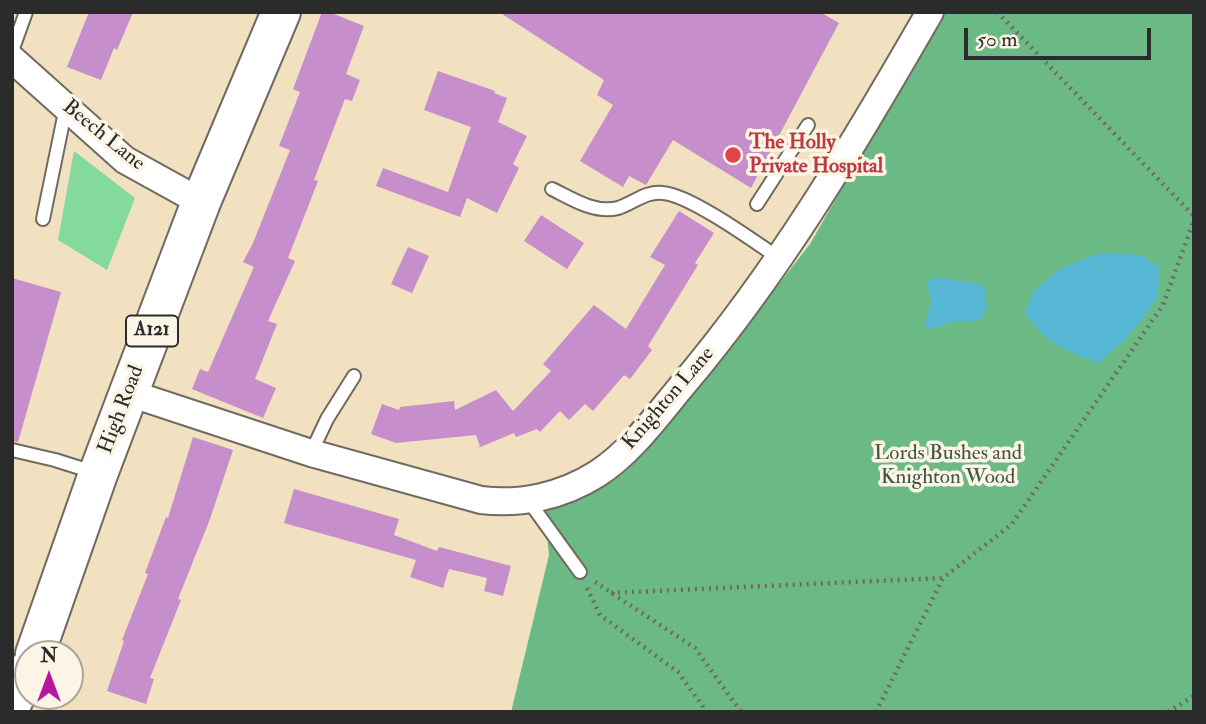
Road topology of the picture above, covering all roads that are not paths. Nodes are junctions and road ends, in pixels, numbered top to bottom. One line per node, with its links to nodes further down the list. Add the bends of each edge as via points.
1 (26, 12): 4 (lane)
2 (281, 12): 9 (main road, High Road / A121)
3 (930, 12): 12 (street, Knighton Lane)
4 (12, 51)
5 (12, 59): 6 (street, Beech Lane)
6 (66, 107): 9 (street, Beech Lane, via 125,160); 11 (lane)
7 (808, 125): 10 (lane)
8 (552, 189): 12 (lane, via 590,208 617,208 644,194 684,198)
9 (201, 202): 14 (main road, High Road / A121)
10 (757, 204)
11 (43, 219)
12 (780, 259): 18 (street, Knighton Lane, via 724,337 631,447 597,474)
13 (354, 376): 16 (lane)
14 (128, 393): 16 (street, Knighton Lane); 17 (main road, High Road / A121)
15 (12, 450): 17 (lane)
16 (312, 453): 18 (street, Knighton Lane, via 481,500)
17 (98, 474): 20 (main road, High Road / A121)
18 (528, 500): 19 (lane)
19 (579, 572)
20 (36, 640)

